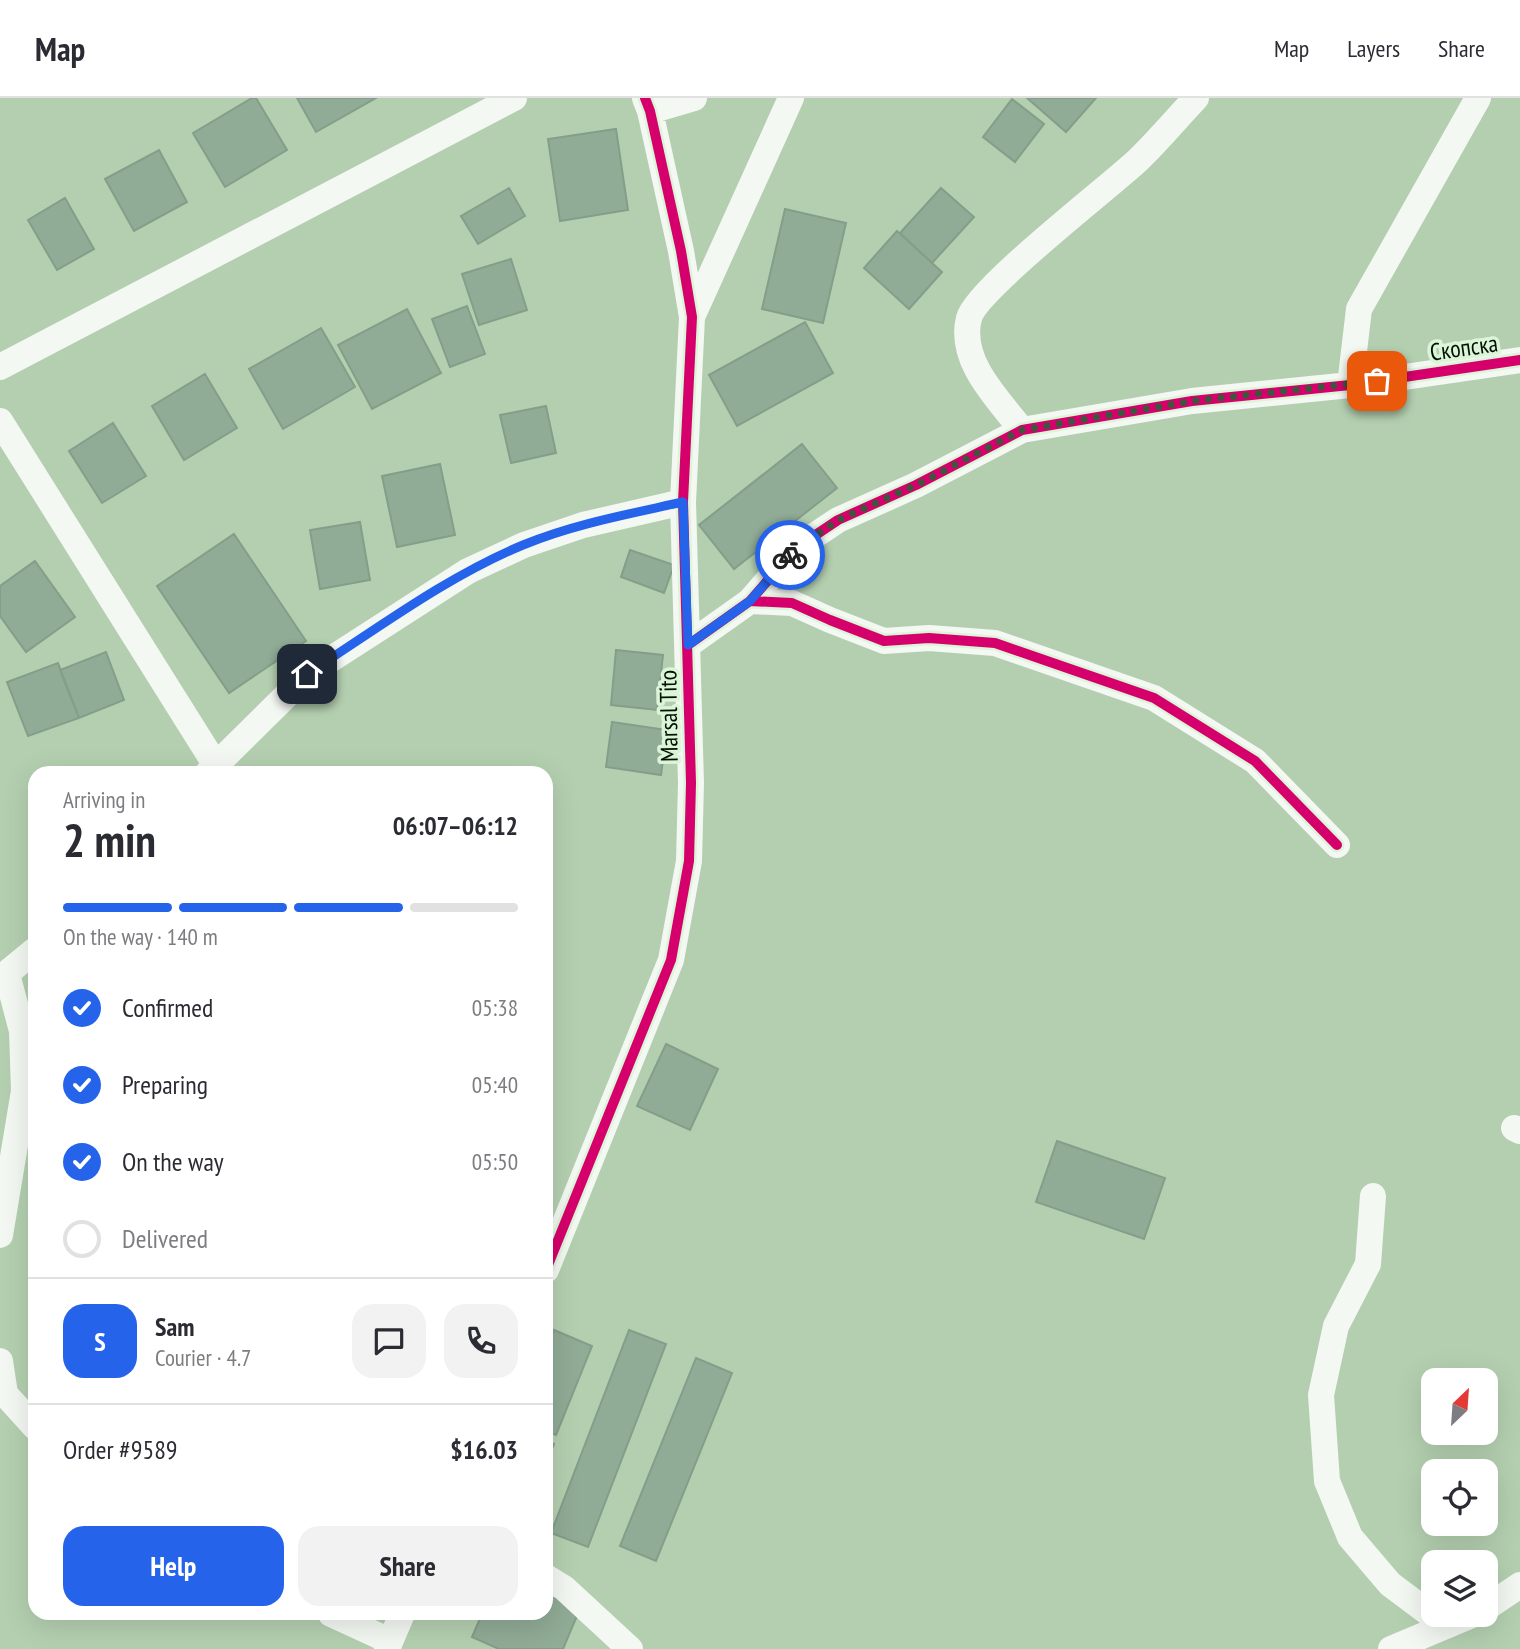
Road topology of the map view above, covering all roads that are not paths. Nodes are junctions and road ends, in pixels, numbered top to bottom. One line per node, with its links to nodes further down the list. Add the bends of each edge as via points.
1 (514, 98): 9 (street)
2 (694, 98): 6 (street)
3 (791, 98): 7 (street, Marsal Tito)
4 (1196, 98): 12 (street, via 1137,160 990,288 969,316 968,342 975,367)
5 (1478, 98): 10 (street, via 1359,309)
6 (648, 105): 7 (street, Marsal Tito)
7 (692, 317): 13 (street, Marsal Tito)
8 (1520, 360): 10 (street, Скопска)
9 (0, 367)
10 (1350, 385): 12 (street, Скопска, via 1192,401)
11 (0, 421): 16 (street)
12 (1022, 430): 14 (street, Скопска, via 838,520 796,548)
13 (683, 502): 15 (street, Marsal Tito); 17 (street, via 583,525 468,571 307,674)
14 (750, 601): 15 (street, Скопска); 18 (street, via 792,603 884,641 929,638 995,643 1154,698 1255,761)
15 (688, 645): 23 (street, Marsal Tito, via 689,861 671,960)
16 (209, 766)
17 (214, 766)
18 (1337, 845)
19 (28, 956): 20 (street)
20 (3, 977): 22 (street, via 22,1031 24,1091)
21 (1373, 1196): 29 (street, via 1368,1264 1336,1326 1321,1395 1327,1481 1350,1537 1391,1584)
22 (0, 1235)
23 (553, 1253)
24 (0, 1361): 25 (street, via 5,1394)
25 (28, 1419)
26 (553, 1581): 34 (street)
27 (1520, 1585): 28 (street)
28 (1498, 1600)
29 (1421, 1607)
30 (342, 1620): 33 (street)
31 (399, 1620): 33 (street)
32 (1444, 1627): 35 (street)
33 (389, 1645)
34 (630, 1649)
35 (1391, 1649)

